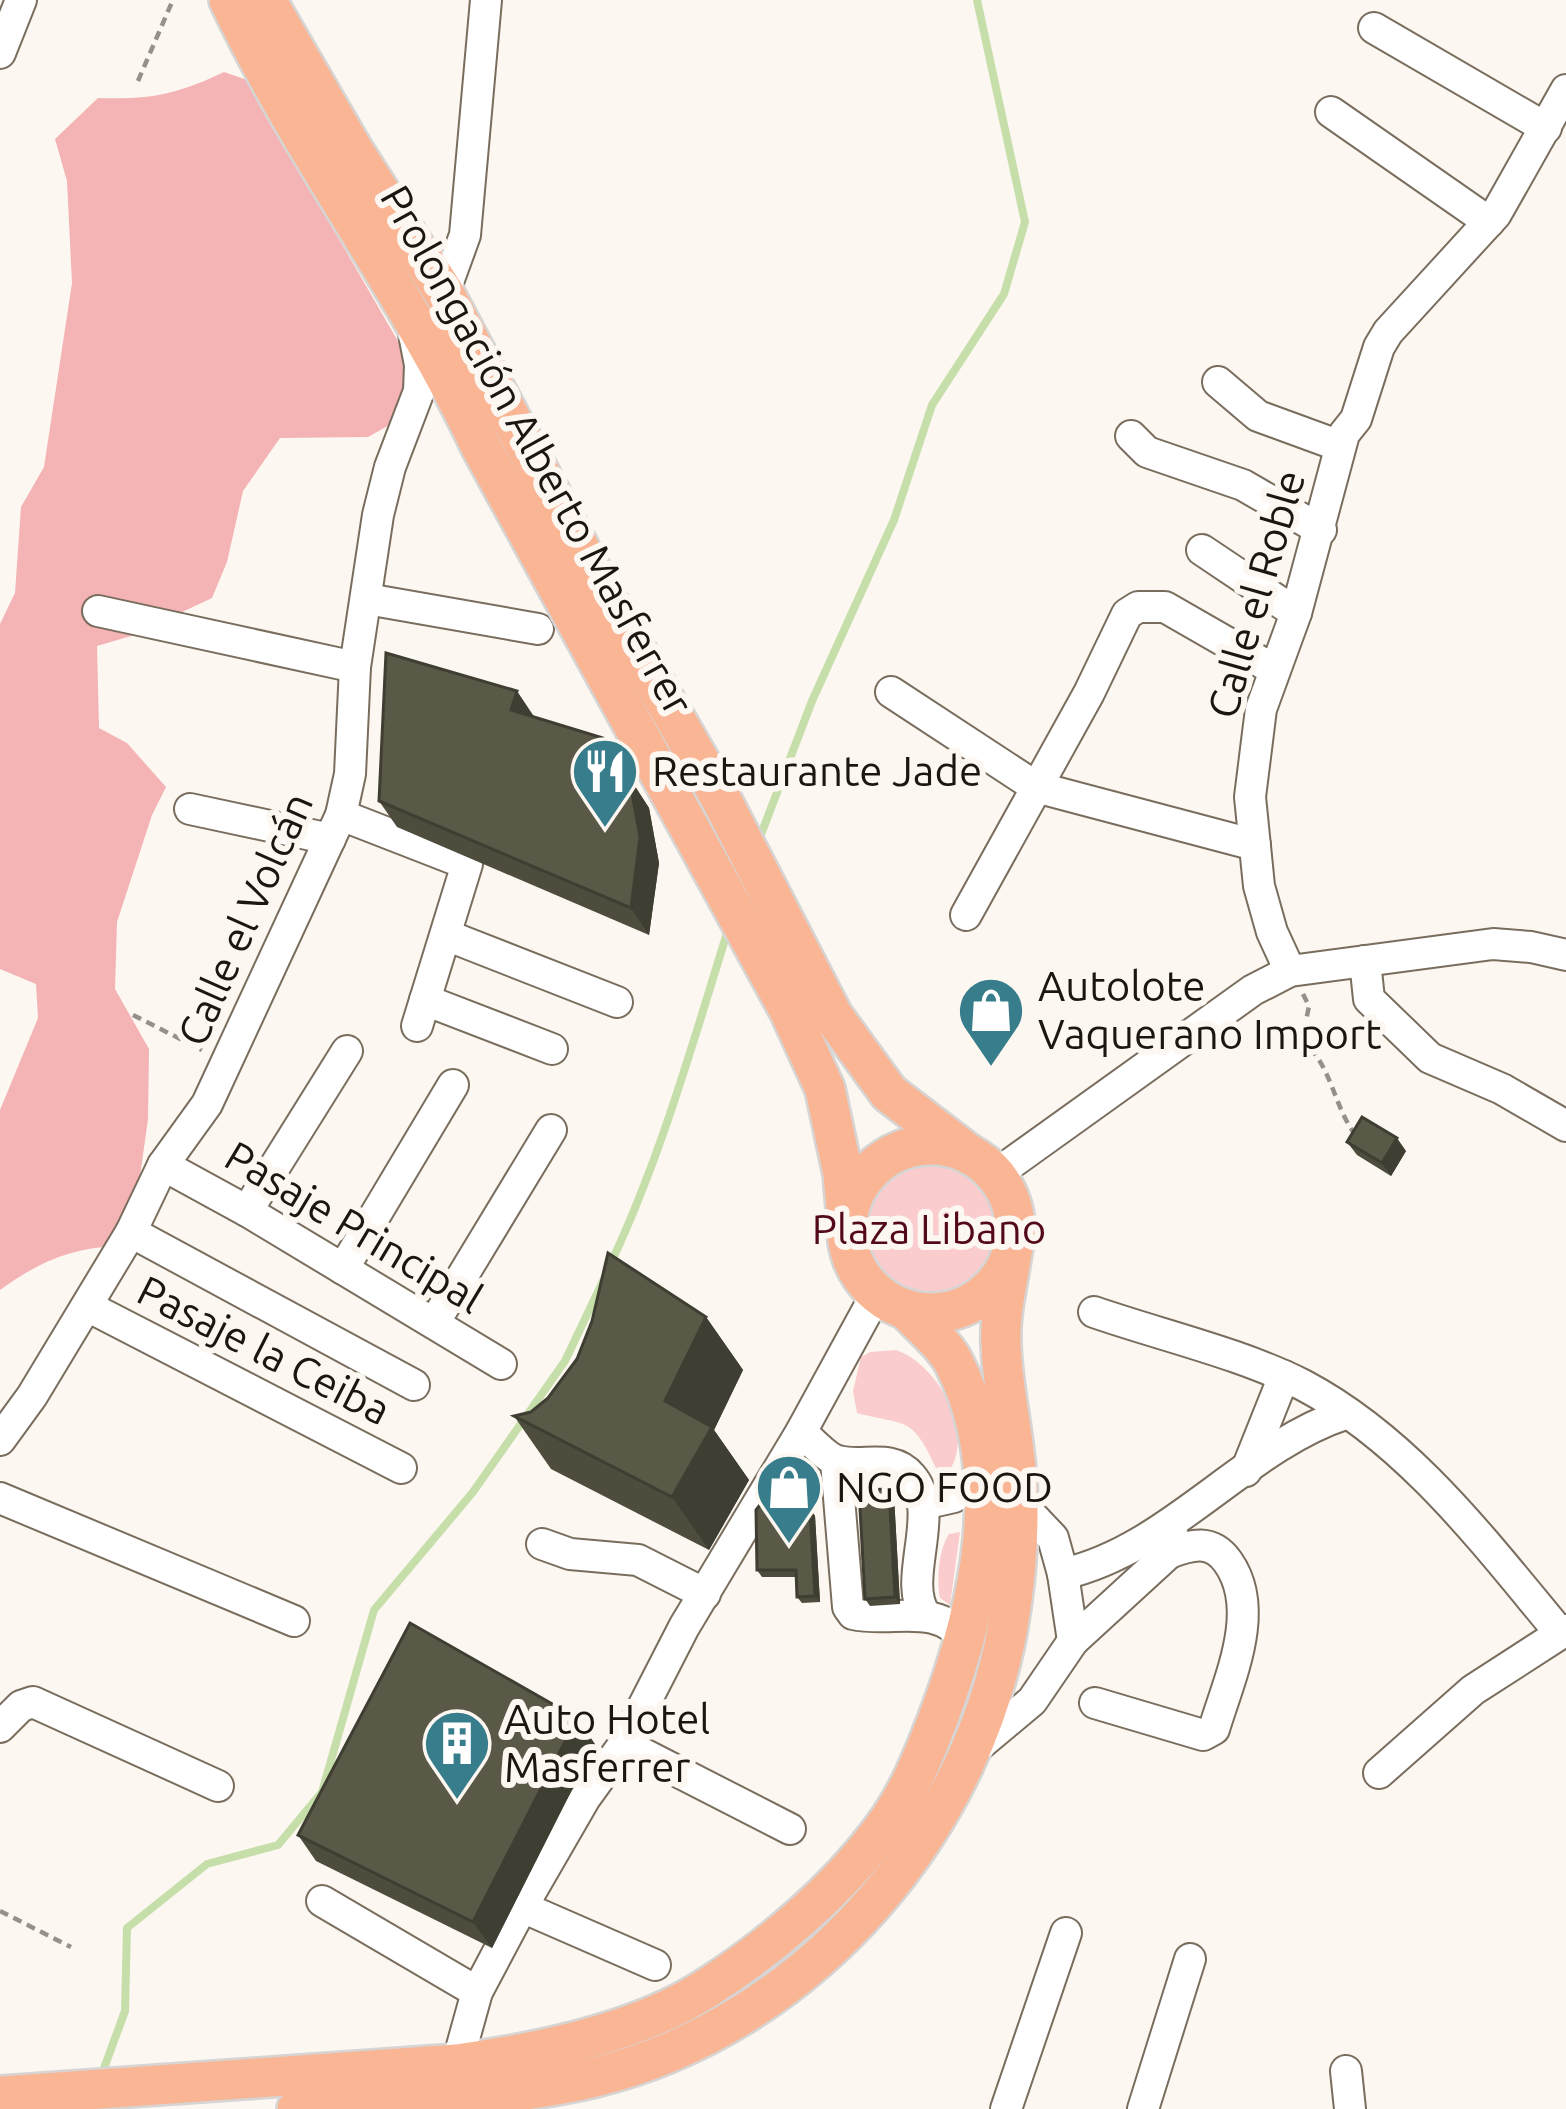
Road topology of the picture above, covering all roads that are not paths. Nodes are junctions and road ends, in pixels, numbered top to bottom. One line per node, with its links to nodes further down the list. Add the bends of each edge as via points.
1 (22, 0): 6 (street)
2 (229, 0): 11 (main road, Prolongación Alberto Masferrer, via 290,114)
3 (266, 0): 11 (main road, Prolongación Alberto Masferrer, via 353,150)
4 (486, 0): 11 (street, via 465,235)
5 (1374, 28): 9 (street)
6 (3, 34)
7 (1566, 90): 9 (street, Calle el Roble)
8 (1331, 112): 10 (street)
9 (1546, 128): 10 (street, Calle el Roble)
10 (1489, 222): 14 (street, Calle el Roble, via 1388,332)
11 (426, 300): 17 (street, Calle el Volcán, via 419,391 378,515); 40 (main road, Prolongación Alberto Masferrer, via 719,795 833,1016 889,1093); 42 (main road, Prolongación Alberto Masferrer, via 789,1010 825,1089)
12 (1218, 382): 14 (street, via 1258,416)
13 (1131, 436): 15 (street, via 1147,452 1244,485)
14 (1340, 446): 15 (street, Calle el Roble)
15 (1321, 530): 19 (street, Calle el Roble)
16 (1202, 550): 19 (street)
17 (367, 599): 20 (street); 21 (street, Calle el Volcán)
18 (98, 611): 21 (street)
19 (1296, 613): 22 (street, Calle el Roble)
20 (538, 629)
21 (355, 667): 26 (street, Calle el Volcán, via 350,774)
22 (1273, 669): 24 (street, via 1166,607 1138,607 1114,635); 27 (street, Calle el Roble, via 1250,797)
23 (892, 692): 24 (street)
24 (1036, 787): 27 (street); 28 (street)
25 (190, 809): 26 (street)
26 (336, 827): 29 (street, via 467,864); 39 (street, Calle el Volcán, via 228,1064)
27 (1255, 845): 32 (street, Calle el Roble, via 1272,932)
28 (966, 915)
29 (446, 935): 33 (street); 34 (street, via 421,1013)
30 (1560, 947): 31 (street, via 1493,944)
31 (1365, 961): 32 (street); 37 (street, via 1369,999 1430,1058)
32 (1291, 971): 40 (street)
33 (617, 1002)
34 (552, 1048)
35 (347, 1051): 41 (street)
36 (453, 1085): 45 (street)
37 (1566, 1126)
38 (550, 1130): 49 (street)
39 (163, 1165): 41 (street, Pasaje Principal); 43 (street, Calle el Volcán)
40 (982, 1165): 42 (main road, via 955,1148 923,1145 892,1154 857,1188); 44 (main road, via 1010,1203)
41 (247, 1210): 45 (street, Pasaje Principal)
42 (848, 1219): 46 (main road, via 856,1268)
43 (131, 1232): 47 (street, Calle el Volcán); 52 (street)
44 (1014, 1236): 46 (main road, via 996,1282 970,1303 939,1313); 61 (main road, via 1000,1340)
45 (343, 1268): 49 (street, Pasaje Principal)
46 (891, 1301): 54 (street); 59 (main road, via 952,1357 977,1428)
47 (87, 1306): 55 (street, Calle el Volcán); 57 (street, Pasaje la Ceiba)
48 (1094, 1312): 51 (street)
49 (434, 1323): 50 (street, Pasaje Principal)
50 (501, 1364)
51 (1284, 1376): 53 (street); 58 (street)
52 (414, 1385)
53 (1346, 1414): 58 (street); 70 (street, via 1444,1495)
54 (801, 1432): 56 (street); 67 (street)
55 (0, 1440)
56 (836, 1461): 62 (street, via 902,1468); 68 (street, via 848,1607 860,1616)
57 (401, 1468)
58 (1246, 1471): 63 (street)
59 (982, 1475): 62 (street, via 954,1497); 71 (main road, via 981,1573)
60 (0, 1498): 69 (street)
61 (1017, 1500): 66 (street, via 1054,1538); 76 (main road, via 1011,1608)
62 (923, 1504): 68 (street, via 918,1598)
63 (1176, 1519): 65 (street); 66 (street, via 1103,1562)
64 (542, 1544): 67 (street, via 638,1559)
65 (1169, 1553): 72 (street); 73 (street, via 1206,1545 1222,1554 1243,1589 1241,1634 1214,1729 1203,1736)
66 (1063, 1574): 72 (street)
67 (705, 1594): 75 (street)
68 (925, 1614): 71 (street)
69 (294, 1621)
70 (1563, 1632): 77 (street, via 1473,1690)
71 (965, 1640): 87 (main road, via 925,1754 893,1813 790,1924 704,1990 618,2029 513,2056)
72 (1073, 1641): 76 (street, via 1032,1701)
73 (1095, 1703)
74 (0, 1727): 78 (street, via 32,1702)
75 (624, 1744): 79 (street); 81 (street)
76 (967, 1755): 87 (main road, via 891,1882 847,1933 765,1999 656,2057 594,2077)
77 (1379, 1774)
78 (218, 1786)
79 (790, 1829)
80 (322, 1901): 85 (street)
81 (522, 1906): 84 (street); 85 (street)
82 (1066, 1933): 90 (street)
83 (1190, 1959): 91 (street)
84 (655, 1965)
85 (477, 1991): 87 (street)
86 (1346, 2071): 92 (street)
87 (449, 2090): 88 (main road); 89 (main road)
88 (0, 2096)
89 (297, 2109)
90 (1006, 2109)
91 (1143, 2109)
92 (1350, 2109)

